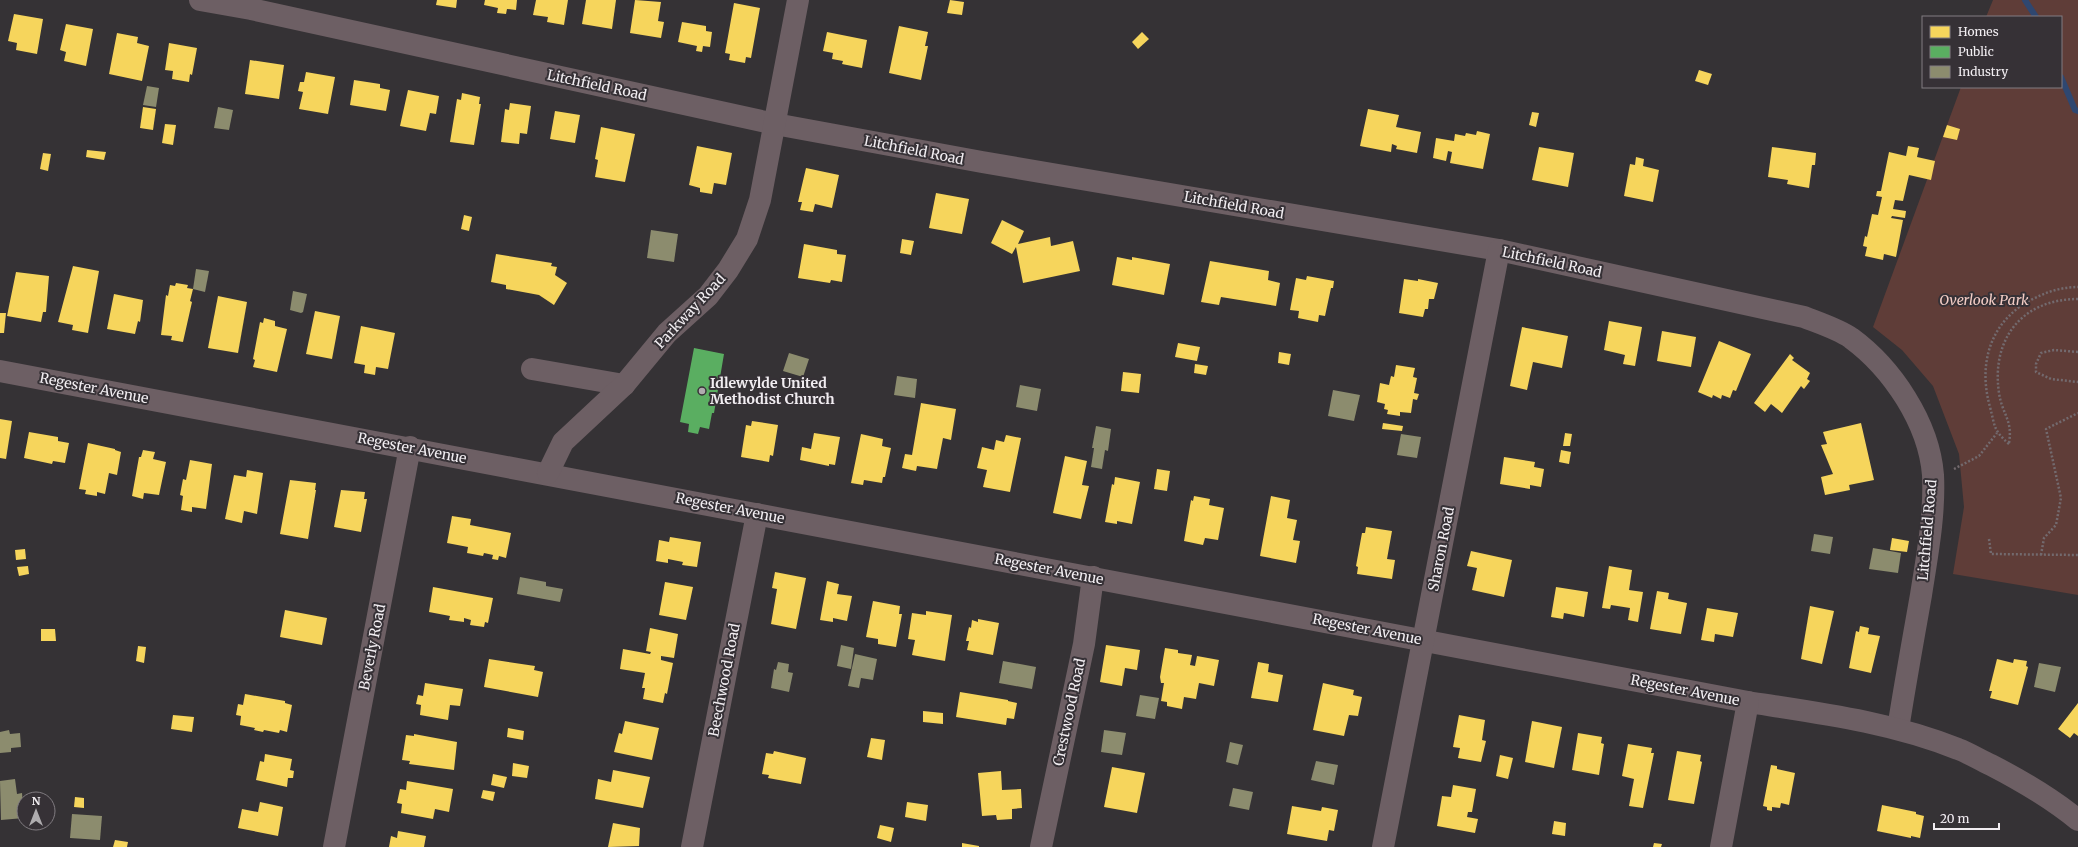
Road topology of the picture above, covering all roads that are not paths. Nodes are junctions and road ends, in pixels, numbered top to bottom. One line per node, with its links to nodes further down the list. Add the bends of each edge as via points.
1 (200, 0): 3 (street, Litchfield Road)
2 (798, 0): 4 (street, Parkway Road)
3 (252, 5): 4 (street, Litchfield Road)
4 (775, 124): 5 (street, Litchfield Road); 8 (street, Parkway Road, via 760,200 747,239 708,296 667,333)
5 (1499, 250): 13 (street, Sharon Road); 15 (street, Litchfield Road, via 1804,317 1850,337 1888,372 1911,405 1933,474 1928,549)
6 (532, 369): 8 (street)
7 (0, 371): 9 (street, Regester Avenue)
8 (624, 385): 10 (street, Parkway Road, via 563,442)
9 (410, 447): 10 (street, Regester Avenue); 17 (street, Beverly Road)
10 (548, 473): 11 (street, Regester Avenue)
11 (756, 514): 12 (street, Regester Avenue); 18 (street, Beechwood Road)
12 (1093, 577): 13 (street, Regester Avenue); 19 (street, Crestwood Road, via 1084,644)
13 (1424, 640): 14 (street, Regester Avenue); 20 (street, Sharon Road)
14 (1748, 702): 15 (street, Regester Avenue, via 1850,718); 21 (street)
15 (1898, 729): 16 (street, Regester Avenue, via 1959,749 2058,803)
16 (2078, 820)
17 (334, 847)
18 (692, 847)
19 (1041, 847)
20 (1383, 847)
21 (1721, 847)

